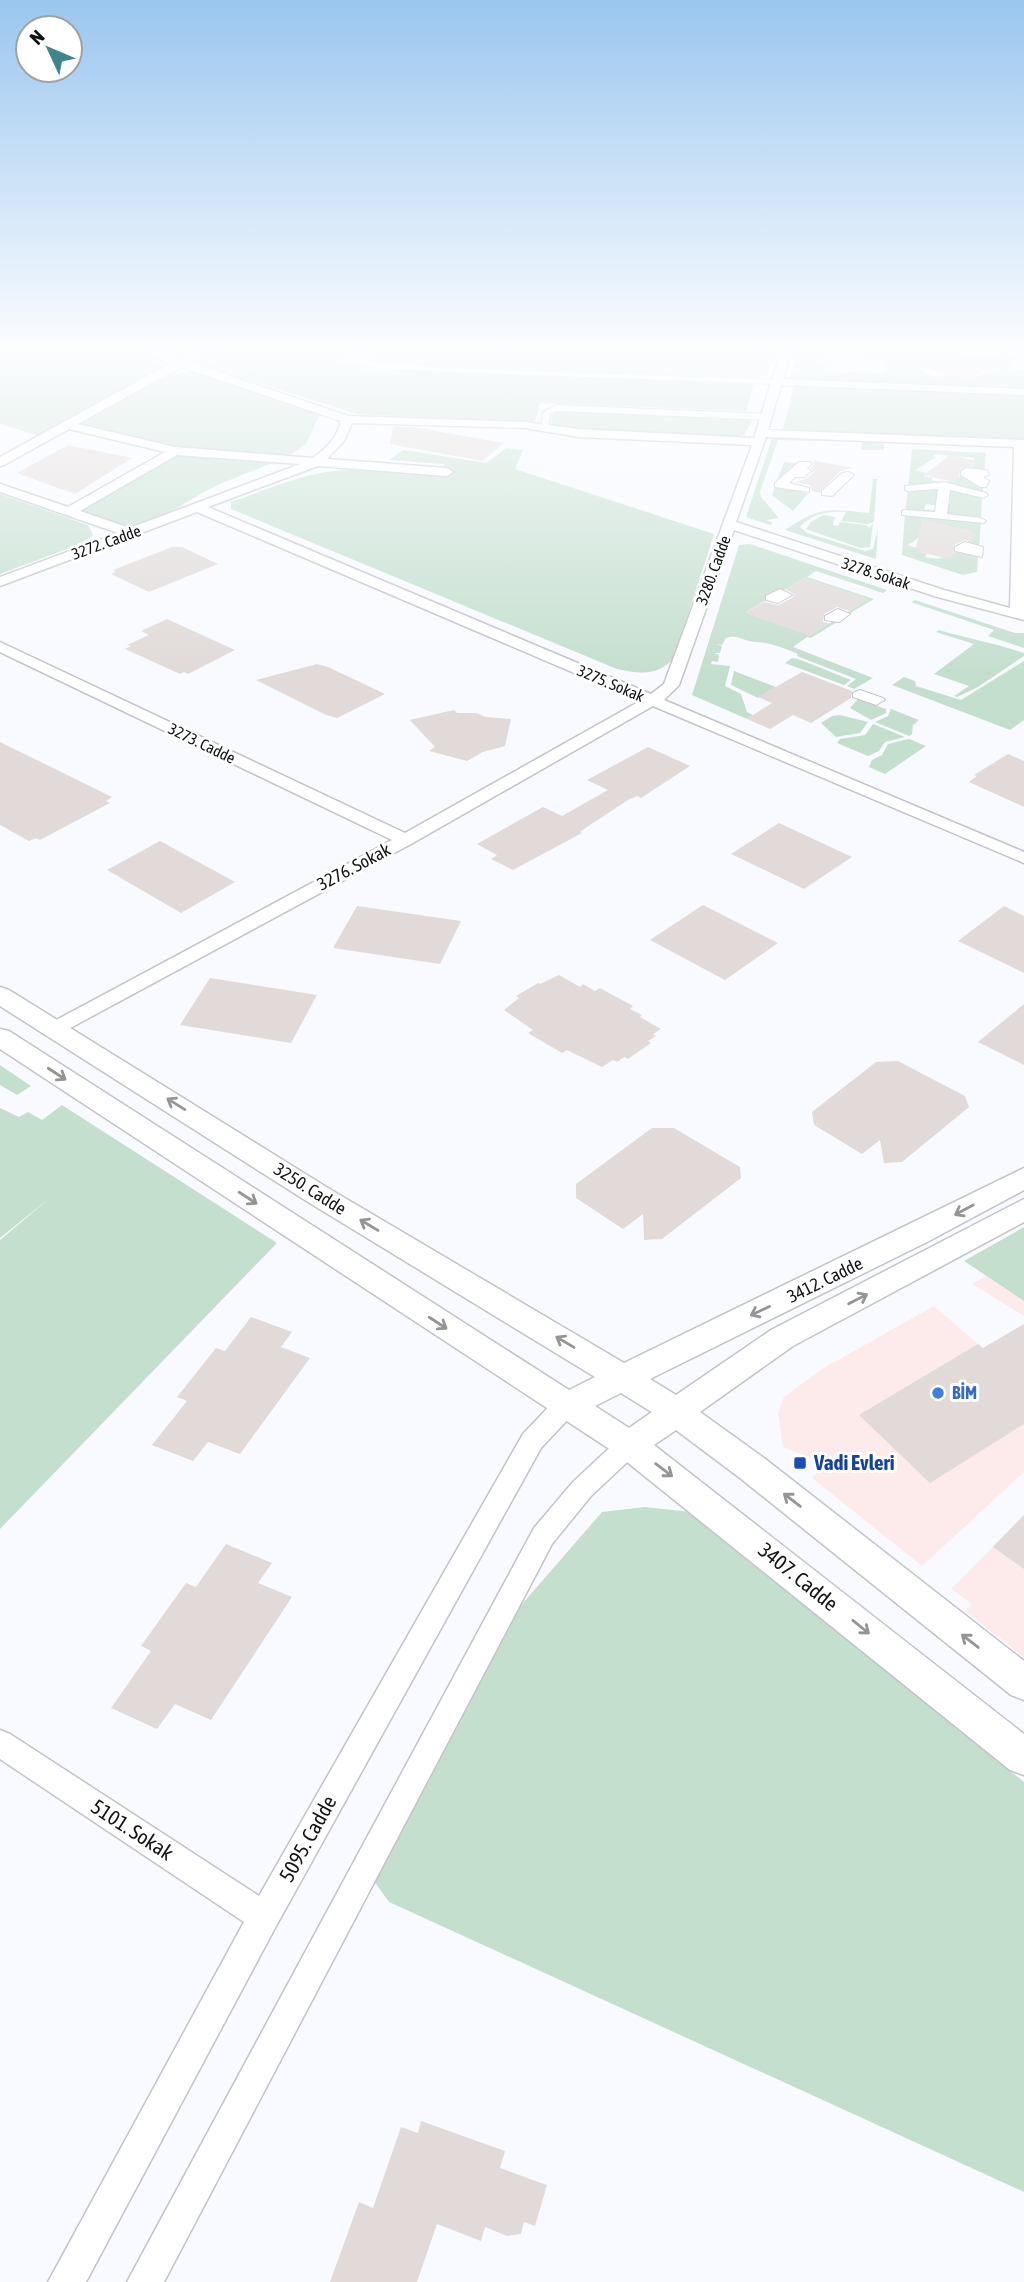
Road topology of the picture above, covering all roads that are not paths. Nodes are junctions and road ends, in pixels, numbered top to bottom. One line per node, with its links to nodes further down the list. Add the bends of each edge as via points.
1 (164, 457): 11 (street)
2 (250, 457): 6 (street)
3 (320, 457): 6 (street, 3272. Cadde)
4 (753, 457): 13 (street, 3280. Cadde)
5 (1022, 457): 16 (street)
6 (314, 463): 7 (street); 10 (street, 3272. Cadde)
7 (447, 472)
8 (0, 488): 11 (street)
9 (804, 491): 9 (street, via 783,484 793,474 806,471 798,470 807,464 802,464 778,485)
10 (199, 508): 14 (street, 3272. Cadde); 18 (street, 3275. Sokak)
11 (69, 512): 14 (street)
12 (905, 512): 12 (street, via 981,521 942,516 946,486 983,495 944,485 908,488 943,486 939,515)
13 (729, 524): 16 (street, 3278. Sokak); 18 (street, 3280. Cadde, via 671,685)
14 (131, 533): 15 (street, 3272. Cadde)
15 (0, 582)
16 (1020, 615)
17 (0, 646): 19 (street, 3273. Cadde)
18 (653, 701): 19 (street, 3276. Sokak); 20 (street, 3275. Sokak)
19 (405, 839): 22 (street, 3276. Sokak)
20 (1024, 858)
21 (0, 995): 22 (street, 3250. Cadde)
22 (54, 1029): 23 (street); 26 (street, 3250. Cadde, one-way to 22, via 318,1195)
23 (9, 1043): 27 (street, one-way to 27)
24 (1024, 1178): 26 (street, 3412. Cadde, one-way to 26, via 907,1240)
25 (1024, 1209): 28 (street, 3412. Cadde, one-way to 25, via 782,1338)
26 (623, 1377): 27 (street, 3412. Cadde); 28 (street)
27 (565, 1406): 29 (street, 3407. Cadde); 33 (street, 5095. Cadde, via 532,1441)
28 (675, 1411): 29 (street, 3412. Cadde); 30 (street, one-way to 28)
29 (629, 1445): 32 (street, 3407. Cadde, one-way to 32); 35 (street, via 582,1489 543,1536)
30 (1024, 1683)
31 (0, 1743): 33 (street, 5101. Sokak)
32 (1024, 1758)
33 (264, 1917): 34 (street, 5095. Cadde)
34 (65, 2282)
35 (145, 2282)

